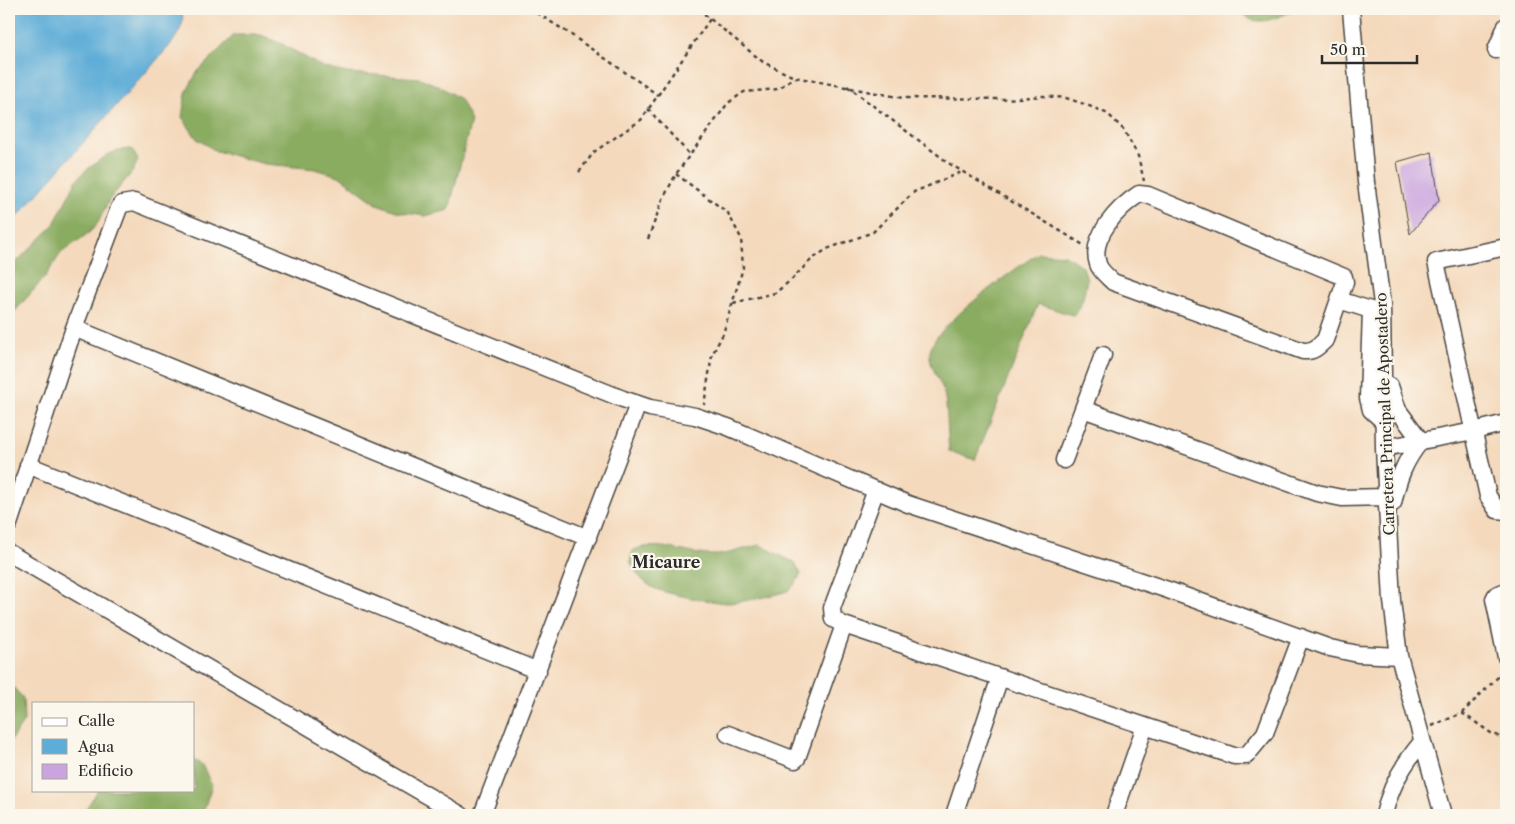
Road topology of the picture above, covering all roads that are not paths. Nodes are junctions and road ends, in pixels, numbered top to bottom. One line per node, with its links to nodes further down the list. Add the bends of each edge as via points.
1 (1351, 9): 6 (street, Carretera Principal de Apostadero, via 1366,182 1377,250)
2 (1506, 26): 3 (street)
3 (1496, 50)
4 (1506, 247): 14 (street, via 1436,262)
5 (1339, 300): 5 (street, via 1346,282 1340,274 1148,195 1139,194 1126,202 1101,235 1096,254 1098,266 1113,282 1303,351 1309,352 1325,340); 6 (street)
6 (1377, 312): 9 (street, Carretera Principal de Apostadero); 13 (street, via 1368,398 1371,410)
7 (74, 328): 10 (street, via 119,208 122,204 134,202); 18 (street); 24 (street)
8 (1103, 355): 11 (street)
9 (1384, 365): 13 (street, Carretera Principal de Apostadero); 15 (street, via 1398,410)
10 (638, 404): 19 (street, via 728,427); 24 (street)
11 (1083, 409): 17 (street); 20 (street, via 1317,493 1342,498)
12 (1506, 422): 14 (street)
13 (1385, 423): 16 (street, Carretera Principal de Apostadero)
14 (1474, 431): 15 (street); 21 (street, via 1488,496 1497,510)
15 (1421, 441): 16 (street); 23 (street, via 1411,453 1397,482)
16 (1384, 448): 20 (street, Carretera Principal de Apostadero)
17 (1064, 460)
18 (28, 465): 22 (street); 31 (street)
19 (876, 490): 27 (street, via 832,608 833,619); 28 (street, via 908,504)
20 (1386, 498): 23 (street, Carretera Principal de Apostadero)
21 (1506, 511)
22 (9, 524)
23 (1388, 530): 29 (street, Carretera Principal de Apostadero)
24 (588, 538): 31 (street)
25 (9, 553): 37 (street)
26 (1506, 591): 30 (street, via 1494,599)
27 (844, 625): 32 (street); 34 (street, via 797,758 794,760)
28 (1301, 637): 29 (street, via 1358,654); 33 (street, via 1265,733 1246,756 1234,756)
29 (1399, 656): 35 (street, Carretera Principal de Apostadero)
30 (1506, 657)
31 (538, 671): 38 (street)
32 (1000, 678): 33 (street); 39 (street)
33 (1145, 726): 40 (street)
34 (728, 734)
35 (1421, 737): 36 (street, Carretera Principal de Apostadero); 41 (street, via 1393,786)
36 (1443, 811)
37 (461, 815)
38 (482, 815)
39 (954, 815)
40 (1114, 815)
41 (1384, 815)

